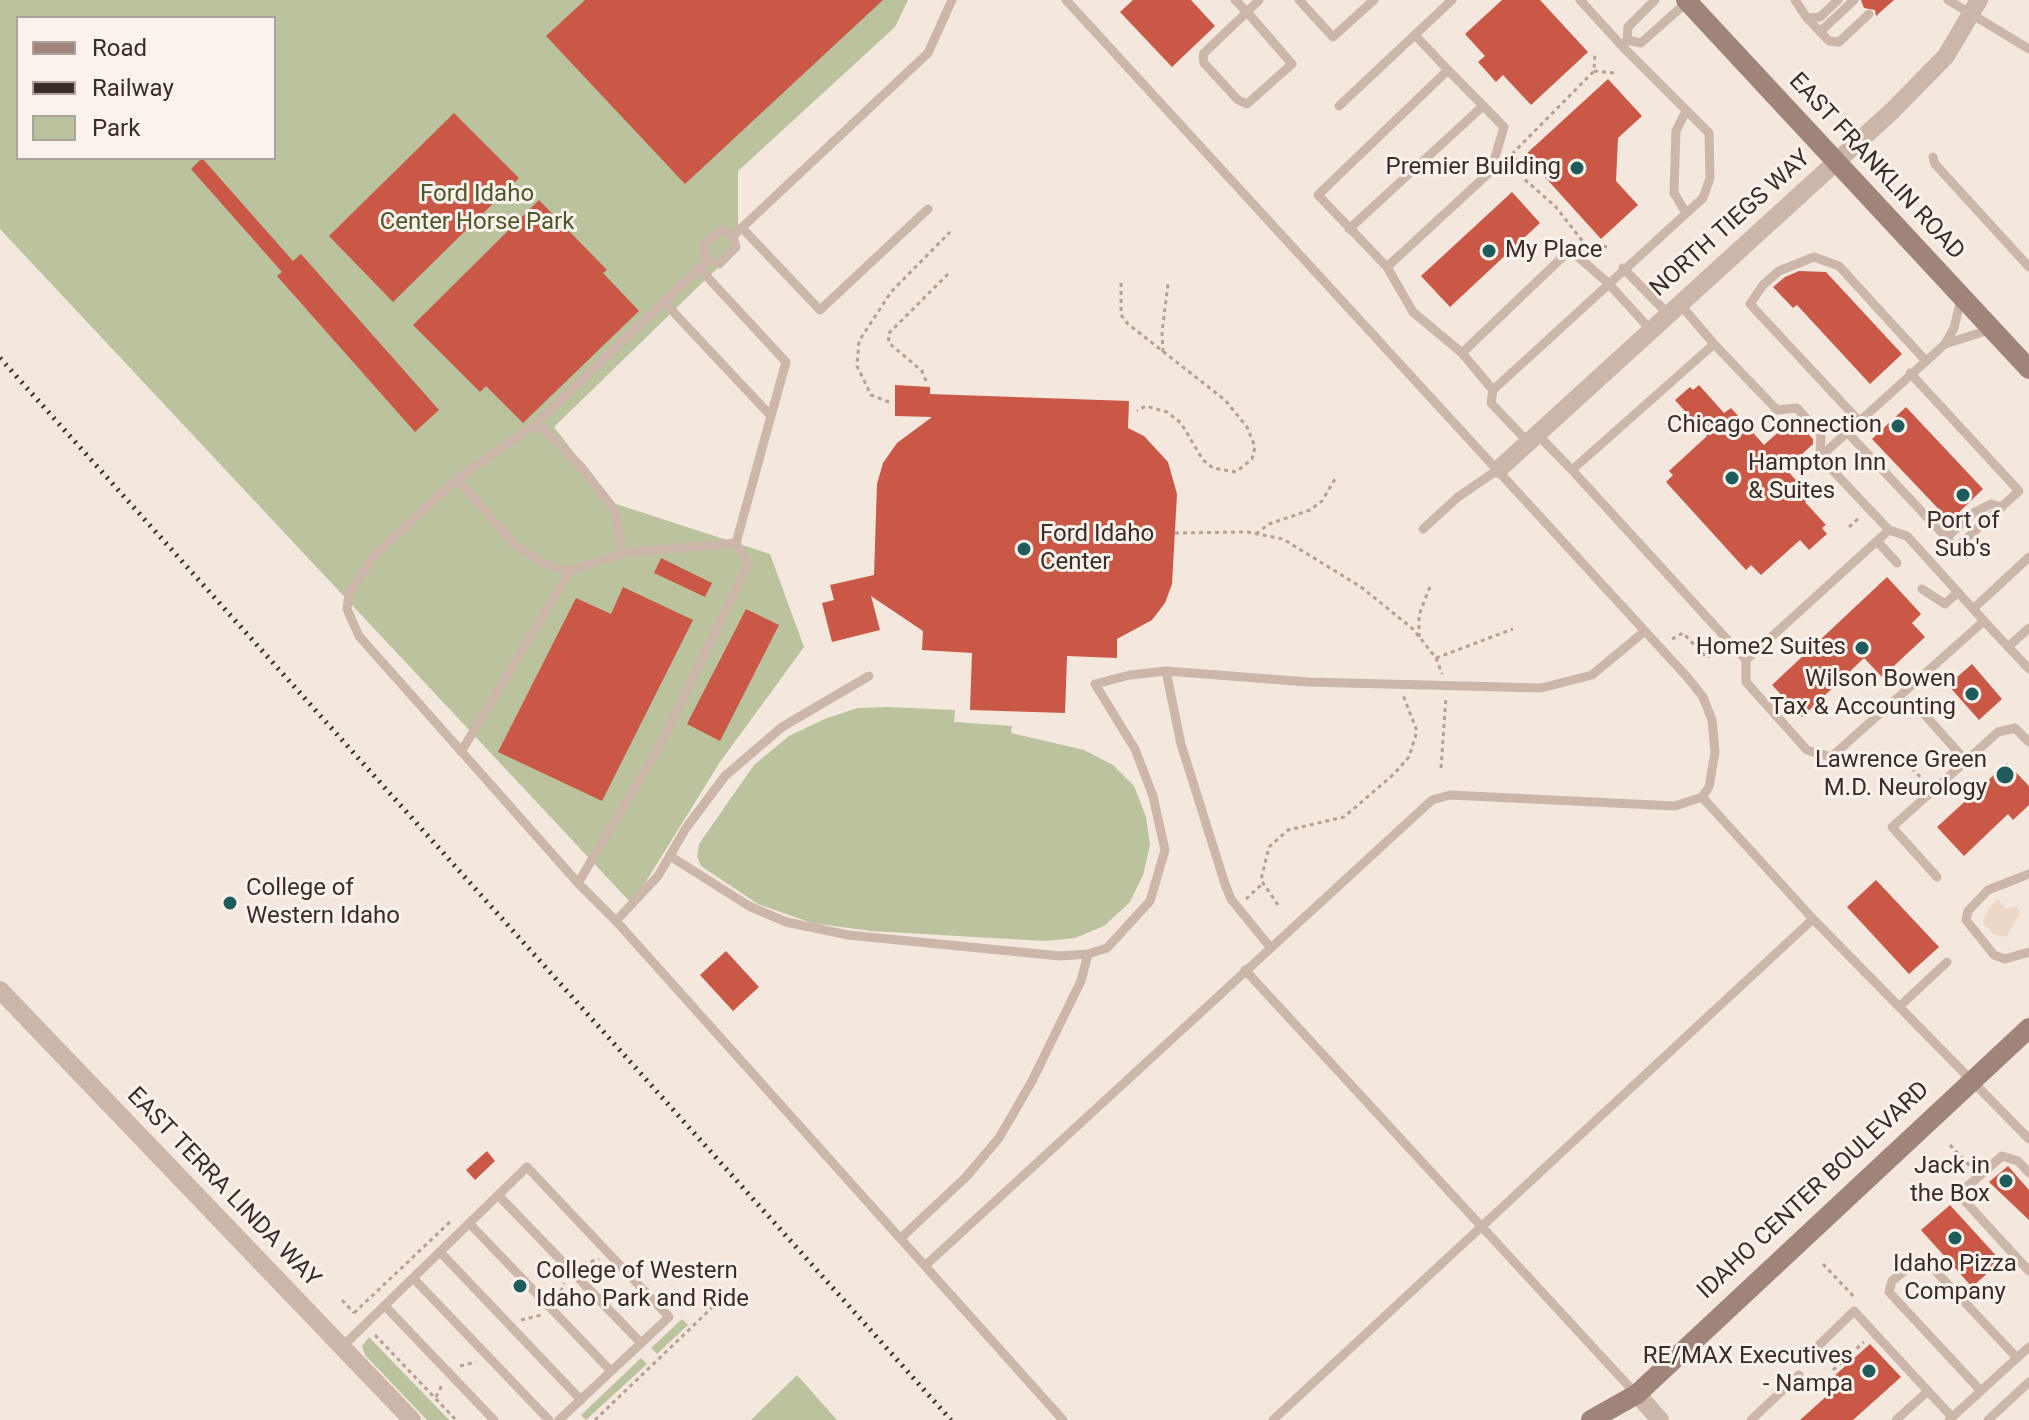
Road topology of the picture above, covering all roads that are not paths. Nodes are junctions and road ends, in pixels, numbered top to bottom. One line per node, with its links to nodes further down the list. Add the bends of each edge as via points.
1 (952, 0): 31 (lane, via 928,53)
2 (1066, 0): 58 (lane)
3 (1235, 0): 16 (lane)
4 (1259, 0): 16 (lane)
5 (1299, 0): 6 (lane, via 1333,37)
6 (1374, 0)
7 (1452, 0): 20 (lane)
8 (1580, 0): 21 (lane)
9 (1655, 0): 21 (lane, via 1628,27)
10 (1795, 0): 18 (lane)
11 (1838, 0): 18 (lane, via 1820,17)
12 (1854, 0): 19 (lane)
13 (1948, 0): 15 (lane)
14 (1686, 1): 21 (lane, via 1641,43); 28 (main road, EAST FRANKLIN ROAD)
15 (1976, 7): 22 (lane); 28 (street, NORTH TIEGS WAY, via 1946,56)
16 (1247, 12): 16 (lane, via 1203,57 1247,104 1292,64)
17 (1869, 14): 19 (lane, via 1839,42)
18 (1807, 18): 19 (lane)
19 (1820, 32)
20 (1415, 35): 23 (lane); 24 (lane)
21 (1624, 43): 26 (lane)
22 (2029, 49)
23 (1448, 70): 25 (lane); 32 (lane, via 1318,195)
24 (1339, 106)
25 (1483, 106): 32 (lane); 35 (lane, via 1504,127 1491,171)
26 (1685, 113): 30 (lane, via 1676,131 1674,193); 30 (lane, via 1709,133 1710,178 1703,198)
27 (1933, 157): 36 (lane)
28 (1835, 162): 40 (main road, EAST FRANKLIN ROAD); 42 (street, NORTH TIEGS WAY)
29 (928, 209): 31 (lane, via 820,310)
30 (1686, 213): 38 (lane)
31 (742, 228): 33 (lane)
32 (1349, 229): 35 (lane)
33 (733, 236): 34 (lane, via 736,247 719,264); 34 (lane, via 721,230 703,245)
34 (708, 260): 37 (lane)
35 (1387, 267): 47 (lane, via 1413,312)
36 (2029, 267)
37 (699, 268): 41 (lane); 52 (lane, via 786,362)
38 (1623, 268): 39 (lane); 42 (lane)
39 (1607, 282): 43 (lane); 47 (lane, via 1570,250); 51 (lane)
40 (1961, 296): 44 (main road, EAST FRANKLIN ROAD); 46 (lane)
41 (664, 302): 52 (lane); 54 (lane)
42 (1673, 308): 43 (street, NORTH TIEGS WAY); 45 (lane)
43 (1650, 329): 56 (street, NORTH TIEGS WAY)
44 (1992, 329): 46 (lane); 49 (main road, EAST FRANKLIN ROAD)
45 (1714, 344): 57 (lane, via 1777,410 1797,408 1821,435); 59 (lane)
46 (1945, 344): 48 (lane)
47 (1462, 353): 51 (lane)
48 (1925, 360): 50 (lane); 53 (lane, via 1839,266 1814,257 1779,271 1750,304)
49 (2028, 367)
50 (1910, 373): 53 (lane); 61 (lane, via 2019,491)
51 (1493, 390): 56 (lane, via 1491,403)
52 (771, 416): 66 (lane)
53 (1859, 421): 55 (lane)
54 (533, 426): 60 (lane); 67 (lane, via 544,429 614,509)
55 (1847, 432): 57 (lane); 64 (lane)
56 (1532, 438): 58 (street, NORTH TIEGS WAY); 59 (lane)
57 (1820, 457): 63 (lane)
58 (1499, 469): 62 (lane); 76 (lane)
59 (1572, 470): 78 (lane)
60 (457, 479): 70 (lane, via 516,546 543,563); 84 (lane, via 374,556 349,593 347,609 359,636)
61 (2002, 507): 64 (lane, via 1991,504 1973,513); 64 (lane, via 1956,548)
62 (1423, 529)
63 (1889, 530): 65 (lane); 72 (lane, via 1907,536)
64 (1946, 538)
65 (1877, 541): 69 (lane); 78 (lane)
66 (736, 543): 67 (lane); 90 (lane, via 748,564 661,744)
67 (623, 553): 70 (lane)
68 (2029, 557): 73 (lane)
69 (1897, 563)
70 (570, 571): 84 (lane)
71 (1922, 589): 72 (lane, via 1945,604)
72 (1958, 592): 73 (lane)
73 (1973, 609): 74 (lane)
74 (1984, 621): 77 (lane); 78 (lane, via 1831,757 1807,750 1746,682)
75 (2029, 628): 77 (lane)
76 (1645, 631): 80 (lane, via 1592,675 1541,688); 86 (lane, via 1703,697 1712,720 1715,752)
77 (2008, 647): 79 (lane)
78 (1746, 660)
79 (2029, 669)
80 (1166, 671): 93 (lane, via 1181,744 1225,884); 95 (lane, via 1095,684 1135,749 1165,850 1150,901 1107,948)
81 (869, 676): 87 (lane, via 782,727 725,776)
82 (1916, 705): 85 (lane)
83 (2029, 742): 85 (lane, via 2015,728 1998,732)
84 (461, 752): 90 (lane)
85 (1966, 761): 89 (lane, via 1892,827)
86 (1702, 797): 91 (lane); 93 (lane, via 1675,806 1490,795 1432,800)
87 (670, 856): 92 (lane); 95 (lane, via 749,906 786,922 863,937 1060,956)
88 (2029, 874): 94 (lane, via 1988,890 1966,920 1994,955 2005,959)
89 (1937, 877)
90 (578, 883): 92 (lane)
91 (1813, 919): 99 (lane); 106 (lane)
92 (616, 921): 107 (lane)
93 (1270, 947): 97 (lane)
94 (2029, 952)
95 (1088, 954): 107 (lane, via 1081,981 999,1138)
96 (1947, 962): 99 (lane)
97 (1245, 970): 106 (lane); 109 (lane)
98 (0, 990): 114 (street, EAST TERRA LINDA WAY)
99 (1900, 1006): 101 (lane)
100 (2029, 1028): 101 (main road, IDAHO CENTER BOULEVARD)
101 (1972, 1078): 102 (lane); 123 (main road, IDAHO CENTER BOULEVARD)
102 (2029, 1139)
103 (2029, 1173): 110 (lane, via 2018,1161 2002,1156 1961,1192)
104 (498, 1195): 105 (lane); 113 (lane); 113 (lane, via 527,1167 669,1317)
105 (469, 1223): 108 (lane); 118 (lane)
106 (1482, 1226): 123 (lane); 131 (lane)
107 (902, 1237): 109 (lane)
108 (440, 1252): 111 (lane); 124 (lane)
109 (927, 1264): 130 (lane)
110 (2029, 1271)
111 (413, 1278): 112 (lane); 128 (lane)
112 (385, 1306): 114 (lane); 127 (lane)
113 (641, 1343): 118 (lane)
114 (342, 1347): 126 (street, EAST TERRA LINDA WAY)
115 (2029, 1347): 117 (lane)
116 (1813, 1351): 121 (lane, via 1854,1311)
117 (2017, 1358): 122 (lane); 122 (lane, via 1927,1262 1917,1260 1892,1281 1889,1292)
118 (611, 1371): 124 (lane)
119 (1799, 1375): 135 (lane)
120 (2029, 1382): 137 (lane)
121 (1928, 1391): 125 (lane); 136 (lane)
122 (1981, 1391): 125 (lane)
123 (1637, 1394): 132 (main road, IDAHO CENTER BOULEVARD); 133 (main road, IDAHO CENTER BOULEVARD); 134 (street)
124 (581, 1400): 129 (lane)
125 (1951, 1418)
126 (412, 1420)
127 (494, 1420)
128 (549, 1420)
129 (559, 1420)
130 (1063, 1420)
131 (1273, 1420)
132 (1591, 1420)
133 (1620, 1420)
134 (1660, 1420)
135 (1751, 1420)
136 (1896, 1420)
137 (1988, 1420)

